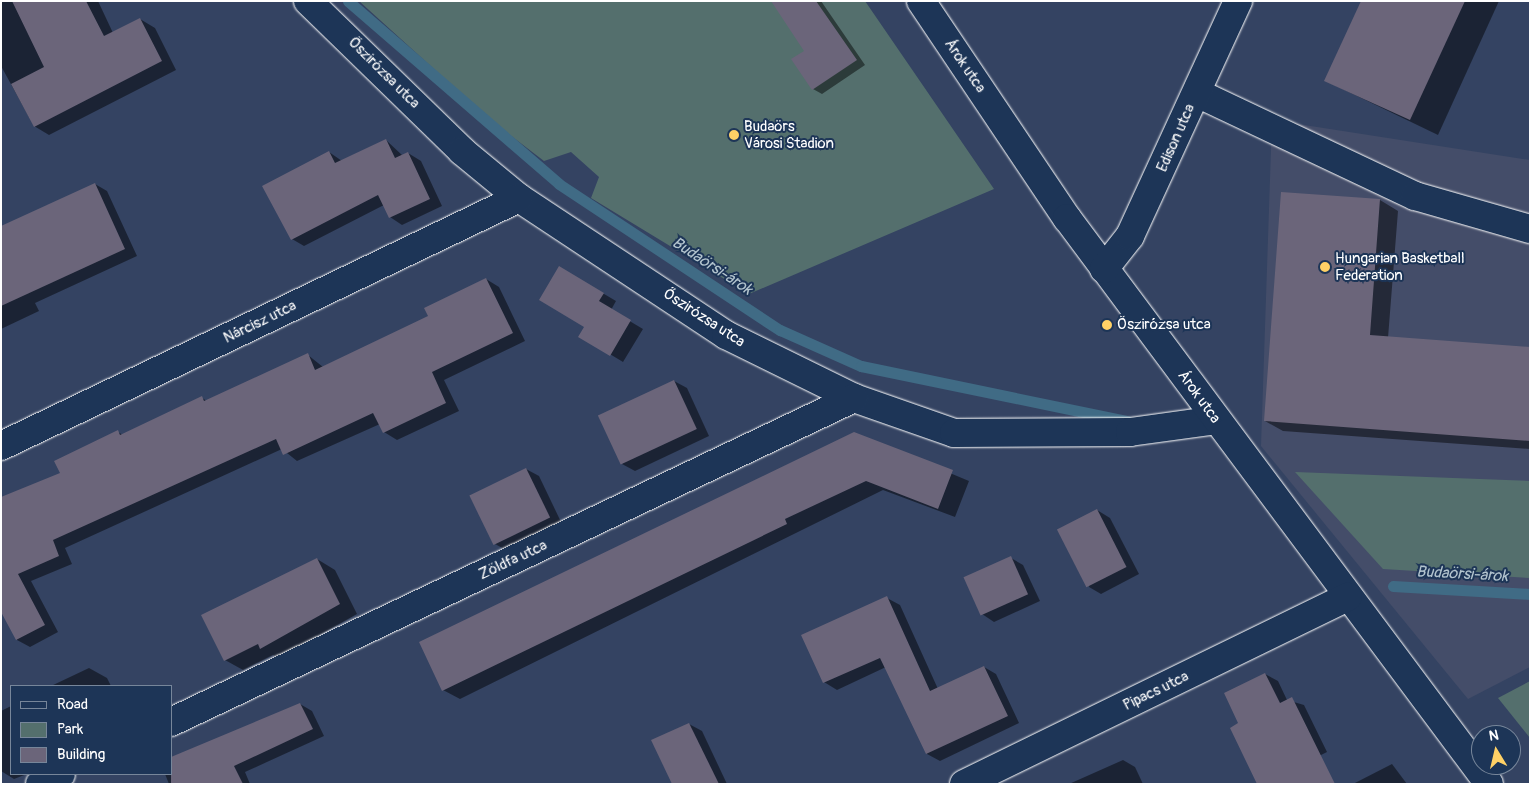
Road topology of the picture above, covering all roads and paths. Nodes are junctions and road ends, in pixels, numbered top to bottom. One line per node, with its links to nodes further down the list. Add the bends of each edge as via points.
1 (308, 1): 5 (street, Őszirózsa utca, via 462,151)
2 (921, 1): 7 (street, Árok utca)
3 (1238, 1): 4 (street, Edison utca)
4 (1197, 93): 6 (street, via 1415,196); 7 (street, Edison utca, via 1130,236)
5 (518, 198): 8 (street, Őszirózsa utca, via 726,335); 10 (street, Nárcisz utca)
6 (1530, 229)
7 (1104, 269): 9 (street, Árok utca)
8 (854, 398): 9 (street, Őszirózsa utca, via 954,433 1130,432); 12 (street, Zöldfa utca)
9 (1216, 420): 11 (street, Árok utca)
10 (1, 446)
11 (1348, 598): 15 (street, Pipacs utca); 16 (street, Árok utca)
12 (172, 722)
13 (59, 775): 14 (street)
14 (40, 784)
15 (964, 784)
16 (1489, 784)

